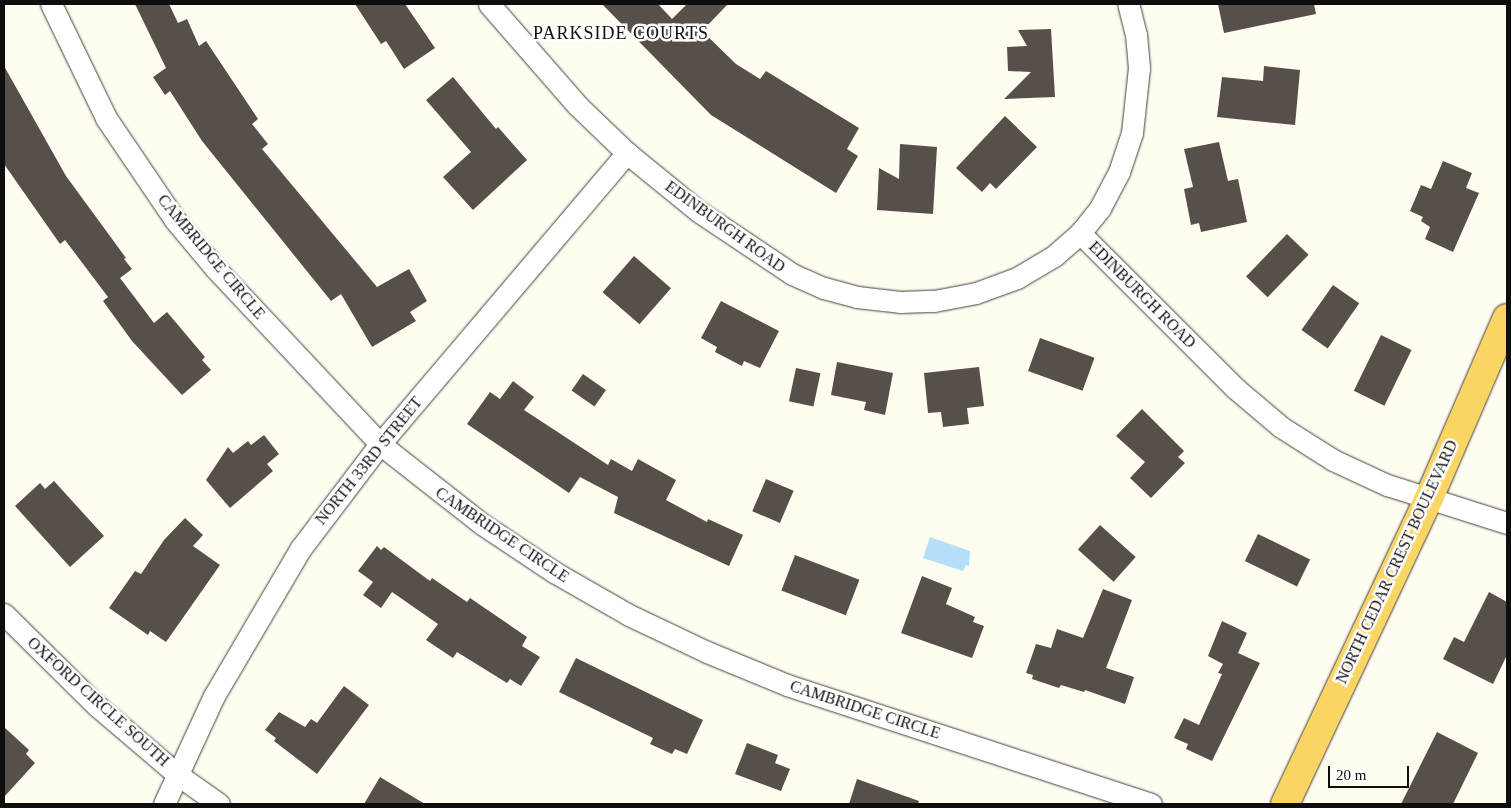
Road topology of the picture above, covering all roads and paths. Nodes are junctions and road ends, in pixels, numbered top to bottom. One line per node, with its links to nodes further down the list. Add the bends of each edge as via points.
1 (51, 4): 7 (street, CAMBRIDGE CIRCLE, via 106,118 175,220 215,268)
2 (489, 4): 4 (street, EDINBURGH ROAD, via 532,56)
3 (1128, 4): 5 (street, via 1139,68 1138,101 1132,133 1119,172 1100,208)
4 (627, 153): 5 (street, EDINBURGH ROAD, via 698,211 778,265 824,288 857,297 900,302 934,301 976,293 1017,278 1054,256); 7 (street, NORTH 33RD STREET)
5 (1080, 233): 8 (street, EDINBURGH ROAD, via 1235,388 1281,427 1332,460 1388,485)
6 (1507, 318): 8 (main road, NORTH CEDAR CREST BOULEVARD)
7 (380, 444): 11 (street, NORTH 33RD STREET, via 301,548 255,621 214,696); 14 (street, CAMBRIDGE CIRCLE, via 482,524 554,572 629,615 707,652 787,685)
8 (1429, 498): 9 (street, EDINBURGH ROAD); 15 (main road, NORTH CEDAR CREST BOULEVARD)
9 (1507, 523)
10 (4, 614): 11 (street, OXFORD CIRCLE SOUTH, via 96,705)
11 (178, 775): 12 (street, NORTH 33RD STREET); 13 (street, OXFORD CIRCLE SOUTH)
12 (164, 804)
13 (219, 804)
14 (1151, 804)
15 (1284, 804)

